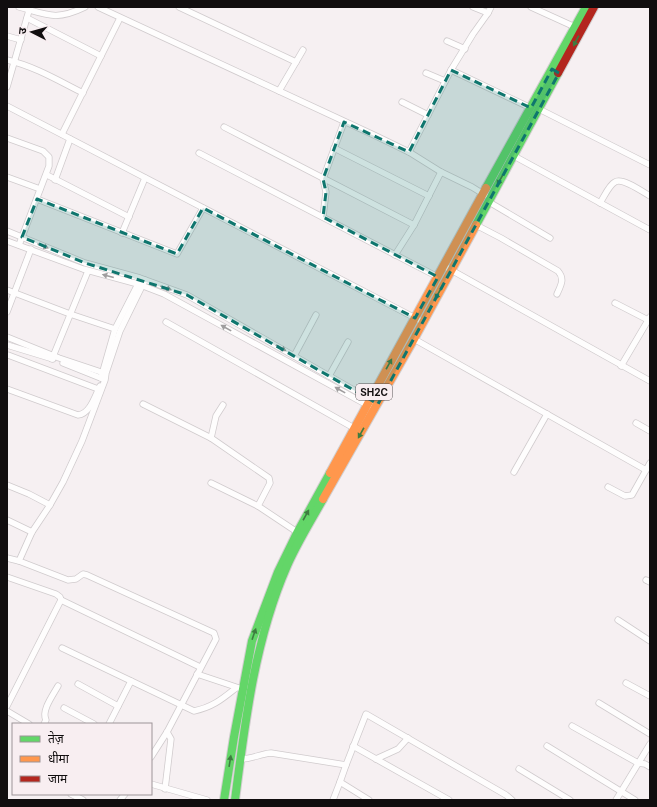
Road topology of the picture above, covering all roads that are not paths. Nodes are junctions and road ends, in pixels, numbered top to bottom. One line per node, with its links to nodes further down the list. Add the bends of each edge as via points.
1 (19, 7): 10 (street)
2 (85, 7): 10 (street, via 68,15 53,16)
3 (98, 7): 13 (street)
4 (179, 7): 23 (street)
5 (473, 7): 11 (street)
6 (491, 7): 11 (street)
7 (531, 7): 14 (street)
8 (586, 7): 14 (main road, SH2C)
9 (594, 7): 25 (main road, SH2C, one-way to 25)
10 (30, 8): 12 (street)
11 (488, 13): 18 (street)
12 (27, 18): 16 (street); 20 (street)
13 (120, 18): 20 (street); 29 (street)
14 (575, 27): 25 (main road, SH2C)
15 (7, 36): 16 (street)
16 (21, 40): 22 (street)
17 (447, 41): 18 (street)
18 (465, 49): 24 (street)
19 (303, 50): 23 (street)
20 (101, 56): 30 (street)
21 (7, 60): 22 (street)
22 (15, 62): 28 (street); 30 (street)
23 (296, 62): 29 (street)
24 (451, 70): 27 (street); 33 (street)
25 (556, 71): 33 (main road, SH2C)
26 (426, 73): 27 (street)
27 (445, 81): 34 (street)
28 (7, 87)
29 (279, 91): 35 (street)
30 (83, 93): 37 (street)
31 (402, 102): 34 (street)
32 (7, 106): 37 (street)
33 (535, 108): 43 (main road, SH2C); 44 (street); 54 (main road, SH2C)
34 (428, 115): 41 (street)
35 (344, 122): 40 (street); 41 (street)
36 (224, 126): 49 (street)
37 (62, 134): 39 (street)
38 (7, 138): 46 (street, via 47,154 50,161)
39 (70, 139): 48 (street); 50 (street)
40 (334, 148): 49 (street); 52 (street)
41 (409, 152): 45 (street)
42 (199, 153): 59 (street)
43 (514, 156): 54 (main road, SH2C, one-way to 54); 56 (street)
44 (650, 165)
45 (441, 172): 52 (street); 54 (street, via 472,187)
46 (47, 175): 50 (street); 51 (street)
47 (7, 176): 51 (street)
48 (145, 178): 57 (street); 58 (street)
49 (323, 179): 59 (street, via 326,192); 60 (street)
50 (55, 180): 58 (street)
51 (40, 189): 55 (street)
52 (429, 196): 60 (street)
53 (650, 196): 56 (street, via 619,180 614,182)
54 (487, 198): 61 (main road, SH2C); 66 (street); 71 (main road, SH2C)
55 (37, 199): 64 (street); 65 (street)
56 (600, 203): 62 (street)
57 (203, 208): 64 (street, via 177,254); 83 (street)
58 (129, 217): 64 (street)
59 (323, 218): 70 (street)
60 (414, 225): 70 (street)
61 (476, 225): 72 (main road, SH2C); 78 (street, via 558,271 562,281)
62 (650, 230)
63 (7, 231): 65 (street)
64 (122, 233)
65 (22, 237): 68 (street); 75 (street, one-way to 75, via 85,263)
66 (550, 238)
67 (7, 241): 68 (street)
68 (19, 245): 69 (street)
69 (31, 248): 73 (street); 77 (street)
70 (395, 255): 74 (street)
71 (444, 266): 72 (street); 74 (main road, SH2C)
72 (451, 270): 86 (main road, SH2C, one-way to 86); 95 (street)
73 (88, 271): 75 (street, one-way to 73); 81 (street)
74 (438, 277): 83 (main road, SH2C)
75 (141, 282): 87 (street); 93 (street, one-way to 93, via 187,295); 96 (street); 102 (street, one-way to 75)
76 (7, 290): 77 (street)
77 (15, 292): 80 (street); 81 (street)
78 (557, 294)
79 (615, 303): 84 (street)
80 (7, 312)
81 (70, 314): 87 (street); 94 (street)
82 (316, 315): 93 (street)
83 (415, 318): 86 (street); 102 (main road, SH2C, one-way to 83)
84 (649, 320): 95 (street)
85 (166, 322): 106 (street)
86 (423, 322): 89 (main road, SH2C)
87 (115, 329): 96 (street)
88 (7, 337): 94 (street)
89 (414, 339): 102 (main road, SH2C); 104 (street)
90 (348, 342): 97 (street)
91 (9, 346): 92 (street); 94 (street)
92 (8, 356): 100 (street)
93 (294, 356): 97 (street)
94 (53, 358): 96 (street)
95 (621, 366): 98 (street)
96 (104, 376): 100 (street); 115 (street, via 82,441)
97 (328, 376): 102 (street)
98 (650, 381)
99 (7, 389): 100 (street, via 78,415 87,412)
100 (98, 390)
101 (143, 404): 108 (street)
102 (372, 404): 106 (main road, SH2C); 119 (main road, SH2C, one-way to 119)
103 (223, 405): 108 (street, via 216,416)
104 (547, 414): 110 (street); 111 (street)
105 (636, 423): 107 (street)
106 (354, 428): 119 (main road, SH2C, one-way to 106)
107 (650, 430)
108 (210, 438): 116 (street, via 269,478 270,483)
109 (650, 464): 110 (street)
110 (646, 470): 114 (street, via 632,495 626,496)
111 (514, 472)
112 (211, 483): 116 (street)
113 (7, 485): 115 (street)
114 (608, 488)
115 (50, 504): 118 (street)
116 (258, 506): 119 (street)
117 (7, 520): 118 (street)
118 (32, 532): 121 (street)
119 (300, 534): 133 (main road, SH2C, one-way to 119, via 261,613 278,572); 153 (main road, SH2C, via 267,622 255,673)
120 (7, 558): 121 (street)
121 (19, 561): 127 (street, via 68,580 87,575 214,634 216,639)
122 (7, 577): 123 (street, via 56,594)
123 (61, 600): 127 (street); 137 (street)
124 (618, 620): 125 (street)
125 (650, 641)
126 (62, 648): 129 (street)
127 (200, 668): 128 (street)
128 (197, 674): 133 (street); 136 (street)
129 (131, 682): 136 (street); 138 (street)
130 (626, 682): 134 (street)
131 (78, 684): 138 (street)
132 (58, 686): 142 (street, via 45,712)
133 (240, 688): 136 (street, via 206,708 194,711); 166 (main road, SH2C, one-way to 133)
134 (650, 696)
135 (599, 703): 147 (street)
136 (180, 705): 146 (street)
137 (7, 706)
138 (118, 706): 144 (street)
139 (64, 708): 143 (street)
140 (7, 711): 141 (street)
141 (27, 723)
142 (44, 723)
143 (92, 723)
144 (110, 723)
145 (572, 726): 155 (street)
146 (167, 732): 152 (street); 161 (street, via 172,740)
147 (650, 734)
148 (408, 738): 150 (street, via 366,714); 154 (street, via 398,749); 171 (street)
149 (650, 744): 155 (street)
150 (353, 746): 154 (street); 156 (street)
151 (547, 746): 162 (street)
152 (152, 755)
153 (241, 759): 156 (street, via 271,753); 167 (main road, SH2C)
154 (376, 759): 170 (street)
155 (638, 764): 157 (street); 162 (street)
156 (346, 765): 159 (street)
157 (650, 767)
158 (520, 769): 172 (street)
159 (340, 782): 168 (street); 169 (street)
160 (152, 784): 161 (street)
161 (165, 789): 165 (street)
162 (621, 791): 173 (street); 174 (street)
163 (74, 795): 164 (street)
164 (84, 800)
165 (207, 800)
166 (224, 800)
167 (235, 800)
168 (333, 800)
169 (370, 800)
170 (449, 800)
171 (512, 800)
172 (570, 800)
173 (616, 800)
174 (635, 800)

